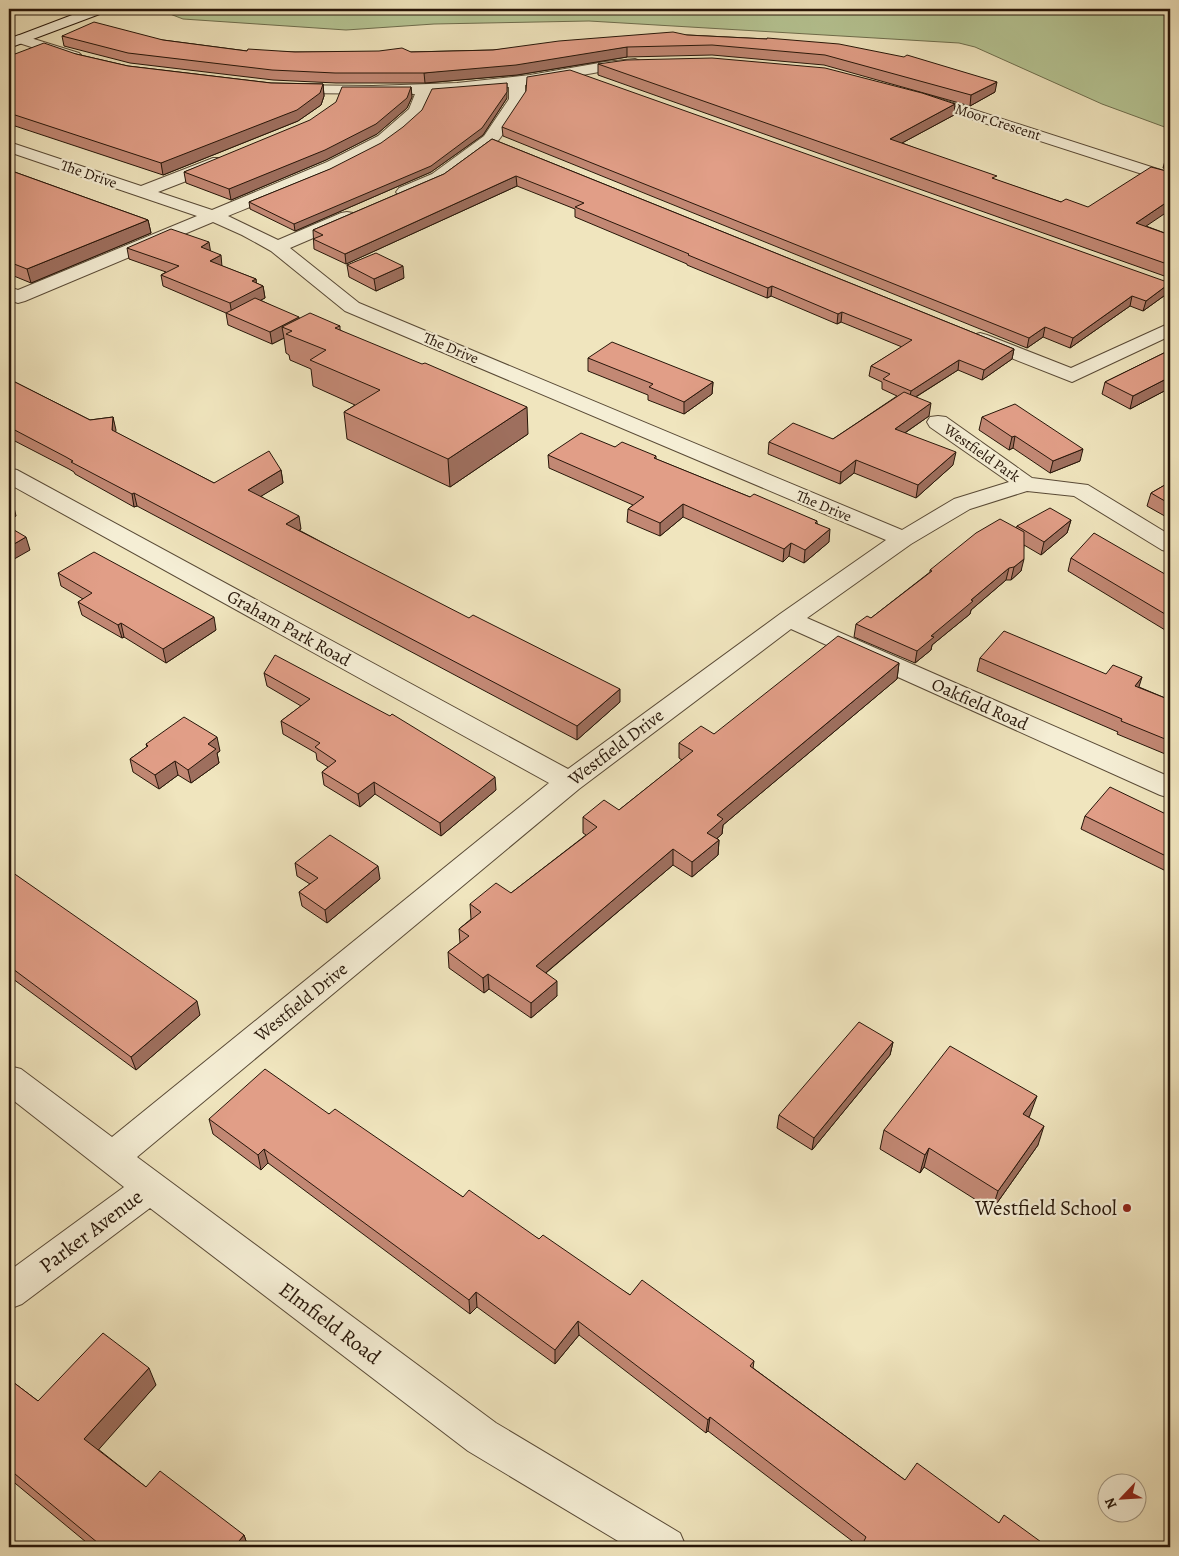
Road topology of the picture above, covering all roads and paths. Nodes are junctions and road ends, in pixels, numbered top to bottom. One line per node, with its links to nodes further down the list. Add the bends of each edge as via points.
1 (100, 9): 2 (street)
2 (15, 42): 3 (street)
3 (84, 60)
4 (646, 64): 5 (street)
5 (571, 72): 6 (street); 7 (street)
6 (517, 82): 10 (street); 13 (street, via 517,100)
7 (608, 85)
8 (273, 87): 9 (street)
9 (336, 90): 10 (street); 12 (street)
10 (425, 90): 21 (street, via 416,111 384,139 333,166)
11 (908, 94): 17 (street, Moor Crescent)
12 (330, 108)
13 (490, 139): 14 (street); 19 (street, via 438,178)
14 (507, 146)
15 (9, 147): 18 (street, The Drive)
16 (233, 156): 18 (street)
17 (1170, 178)
18 (141, 192): 21 (street, The Drive)
19 (393, 197)
20 (366, 209): 22 (street)
21 (213, 216): 22 (street, The Drive); 23 (street)
22 (277, 247): 29 (street, The Drive, via 352,307)
23 (13, 295)
24 (1170, 329): 25 (street, via 1072,376)
25 (963, 332)
26 (938, 422): 28 (street, Westfield Park)
27 (9, 475): 32 (street, Graham Park Road)
28 (1026, 484): 29 (street, Westfield Drive, via 962,504); 30 (street, Westfield Drive, via 1080,490)
29 (903, 539): 31 (street, Westfield Drive)
30 (1170, 545)
31 (789, 619): 32 (street, Westfield Drive); 33 (street, Oakfield Road)
32 (569, 782): 35 (street, Westfield Drive)
33 (1170, 788)
34 (9, 1079): 35 (street, Elmfield Road)
35 (112, 1157): 36 (street, Elmfield Road)
36 (150, 1188): 37 (street, Parker Avenue); 38 (street, Elmfield Road, via 482,1438)
37 (9, 1292)
38 (666, 1547)

